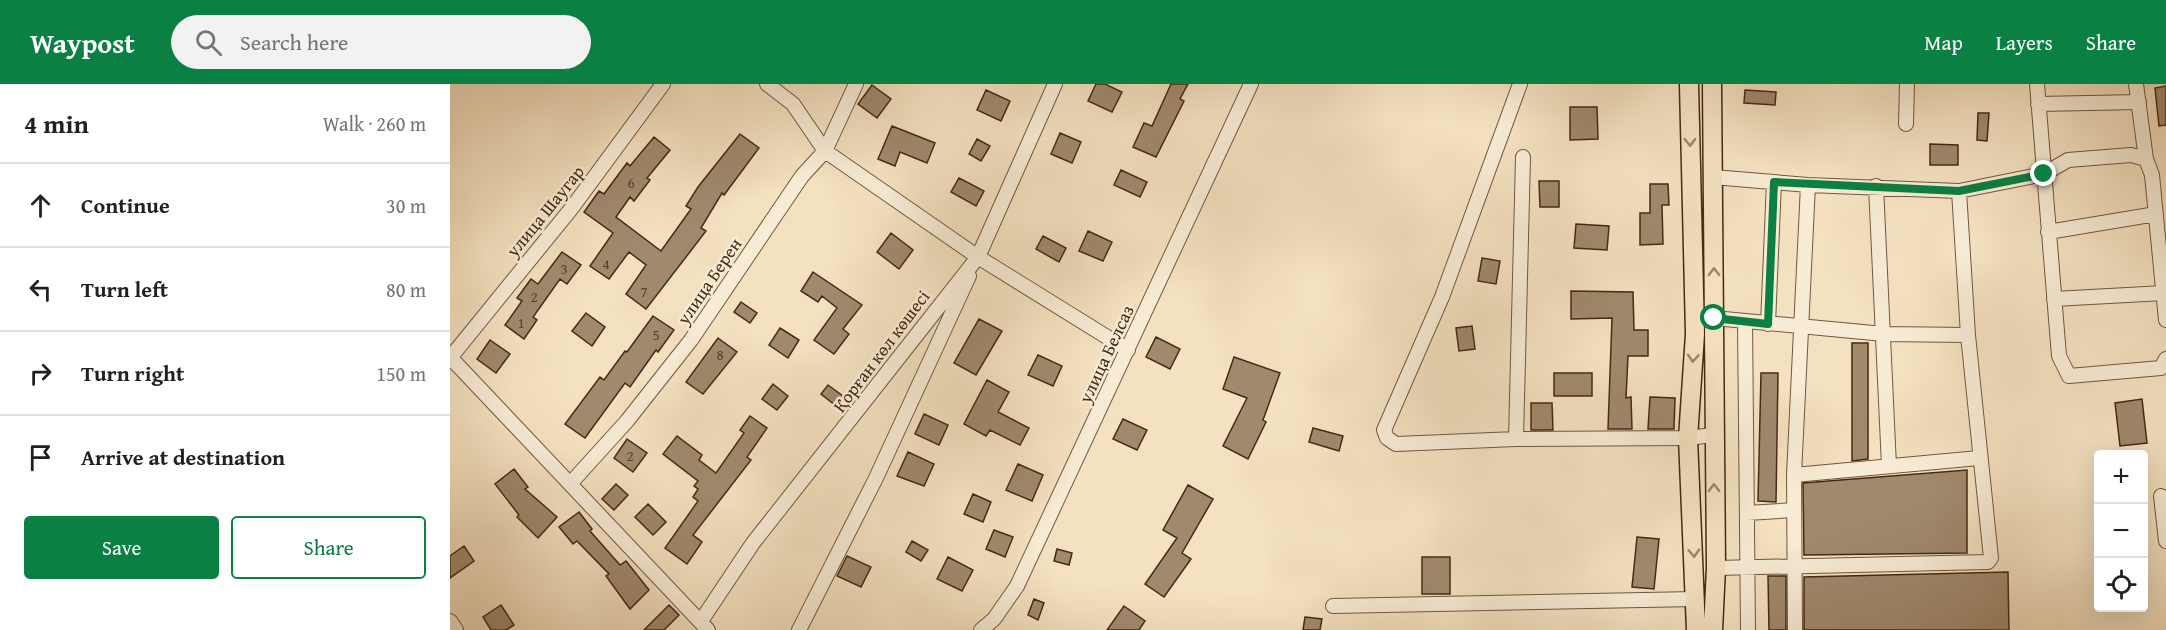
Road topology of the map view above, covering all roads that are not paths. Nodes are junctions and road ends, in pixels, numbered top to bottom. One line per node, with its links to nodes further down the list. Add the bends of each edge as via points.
1 (663, 84): 37 (street, улица Шаугар, via 571,209)
2 (767, 84): 15 (street, via 793,104)
3 (856, 84): 15 (street, улица Берен)
4 (1055, 84): 26 (street, Қорған көл көшесі)
5 (1251, 84): 36 (street, улица Белсаз)
6 (1520, 84): 41 (street, via 1442,297 1384,430 1396,444)
7 (1689, 84): 40 (main road, one-way to 40, via 1695,334)
8 (1712, 84): 19 (main road)
9 (1907, 84): 14 (street)
10 (2037, 84): 13 (street)
11 (2136, 84): 12 (street)
12 (2139, 102): 13 (street); 17 (street)
13 (2038, 104): 18 (street)
14 (1906, 124)
15 (825, 151): 26 (street); 45 (street, улица Берен, via 802,176 691,340 627,421)
16 (1523, 157): 41 (street)
17 (2146, 159): 18 (street, via 2131,155 2068,160); 24 (street, via 2152,175)
18 (2044, 174): 23 (street); 25 (street)
19 (1713, 177): 20 (street); 29 (main road, one-way to 19)
20 (1774, 182): 21 (street); 32 (street)
21 (1808, 185): 22 (street); 33 (street)
22 (1876, 186): 23 (street); 34 (street)
23 (1959, 191): 35 (street)
24 (2156, 214): 25 (street); 27 (street)
25 (2048, 232): 28 (street)
26 (978, 257): 36 (street); 56 (street, Қорған көл көшесі, via 753,543); 58 (street, via 876,478)
27 (2164, 293): 28 (street); 30 (street)
28 (2054, 299): 38 (street, via 2059,356 2069,376 2161,368)
29 (1714, 318): 31 (street); 39 (main road)
30 (2166, 320)
31 (1745, 321): 32 (street); 48 (street)
32 (1768, 324): 33 (street)
33 (1803, 328): 34 (street); 44 (street)
34 (1884, 334): 35 (street); 43 (street)
35 (1968, 334): 42 (street)
36 (1128, 350): 59 (street, улица Белсаз, via 1017,585 994,619)
37 (450, 358): 45 (street)
38 (2166, 359)
39 (1713, 435): 40 (street); 51 (main road, one-way to 39)
40 (1688, 438): 41 (street); 53 (main road, one-way to 53)
41 (1516, 439)
42 (1979, 458): 43 (street); 50 (street, via 1991,558 1988,562)
43 (1889, 466): 44 (street)
44 (1794, 475): 47 (street)
45 (570, 484): 56 (street)
46 (2161, 496): 49 (street)
47 (1794, 510): 48 (street); 50 (street)
48 (1747, 513): 52 (street)
49 (2166, 541)
50 (1794, 566): 52 (street); 63 (street)
51 (1716, 568): 52 (street); 61 (main road)
52 (1748, 568): 62 (street)
53 (1696, 599): 54 (street); 60 (main road)
54 (1333, 606)
55 (450, 621): 57 (street)
56 (704, 626)
57 (456, 630)
58 (799, 630)
59 (981, 630)
60 (1696, 630)
61 (1713, 630)
62 (1748, 630)
63 (1795, 630)

